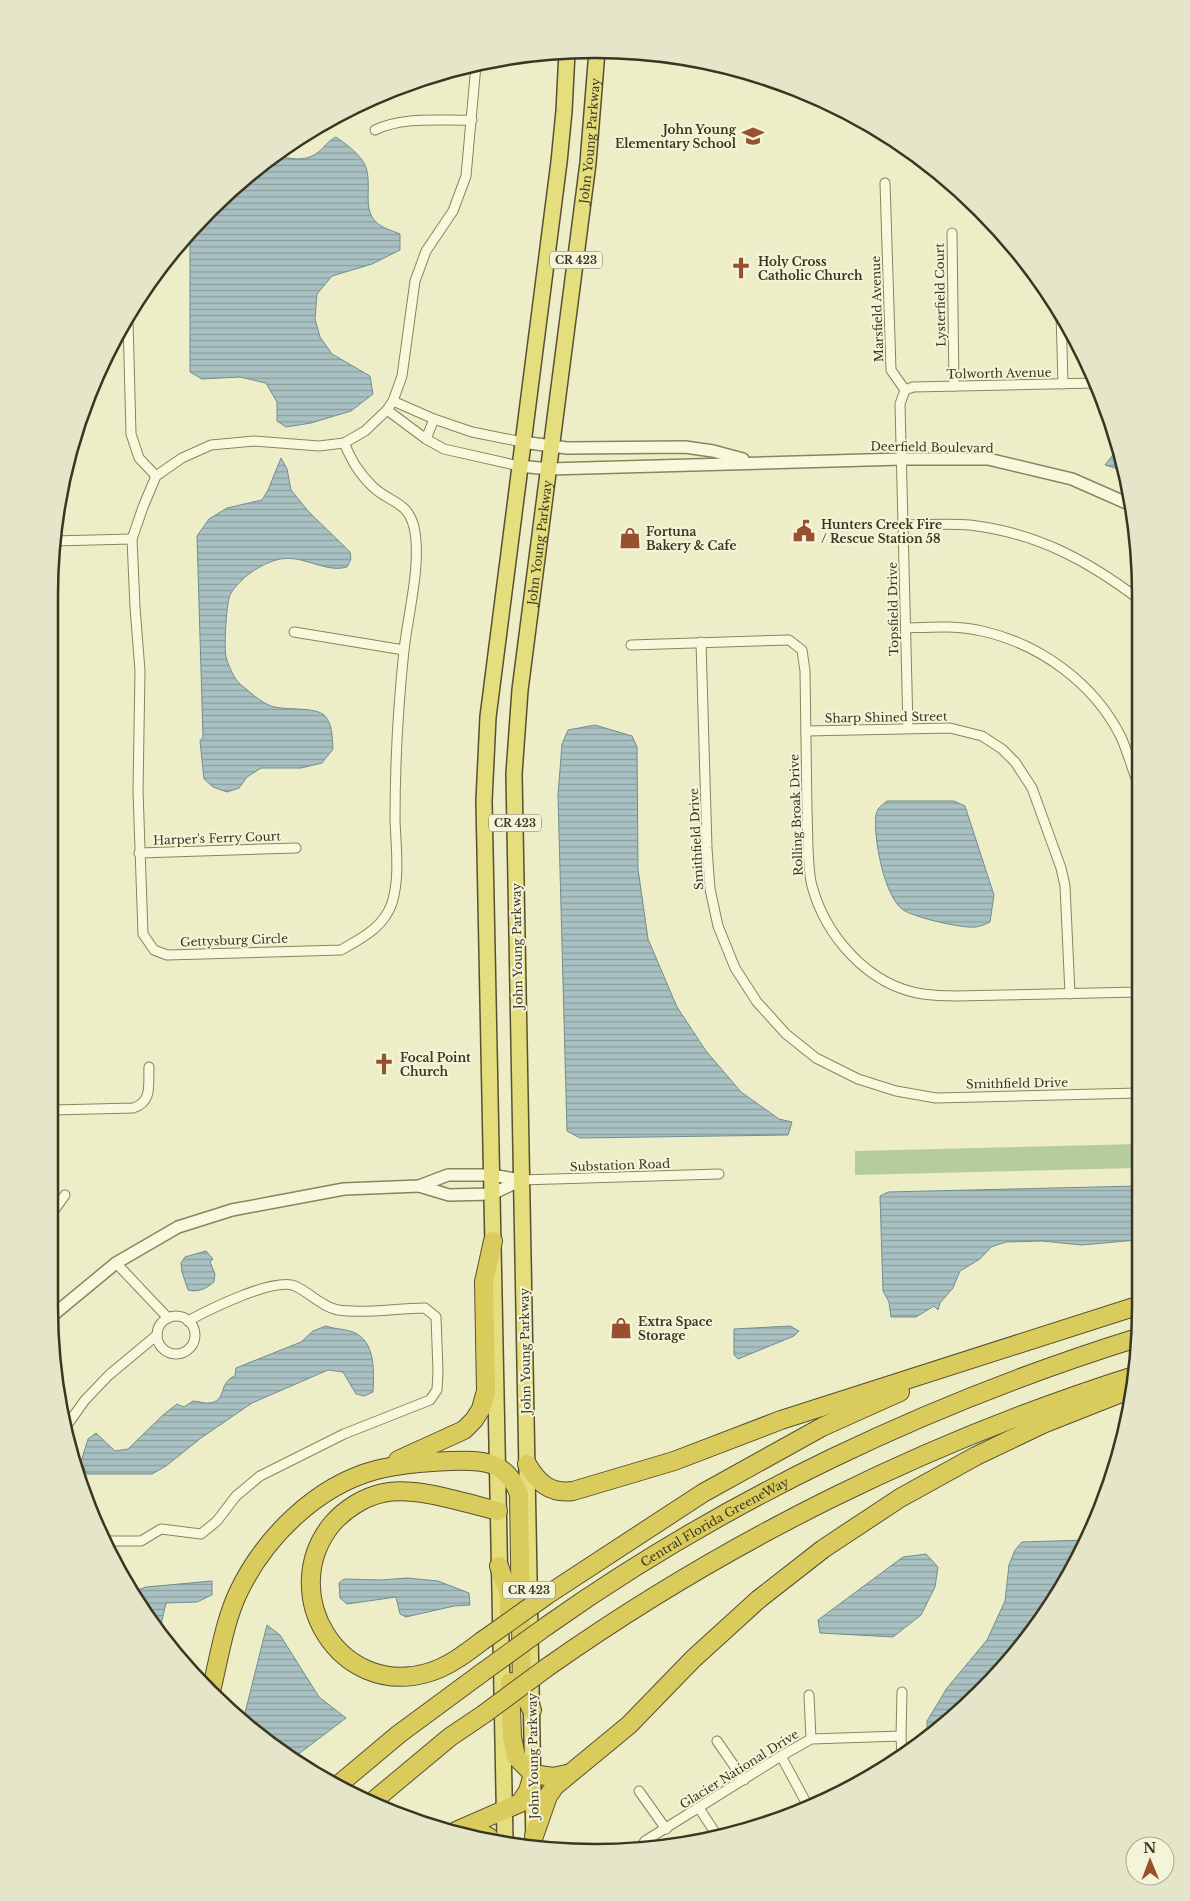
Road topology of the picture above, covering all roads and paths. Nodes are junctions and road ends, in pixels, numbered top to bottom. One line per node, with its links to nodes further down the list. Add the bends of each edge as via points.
1 (596, 58): 20 (highway, John Young Parkway / CR 423, via 588,163)
2 (568, 59): 18 (highway, CR 423, via 559,162)
3 (476, 71): 4 (street)
4 (472, 120): 5 (street, via 401,122); 14 (street, via 466,176 453,211 426,251 415,282 402,376)
5 (375, 130)
6 (886, 183): 13 (street, Marsfield Avenue, via 891,370)
7 (952, 233): 12 (street, Lysterfield Court)
8 (128, 329): 25 (street, via 131,434 139,458)
9 (1061, 329): 11 (street)
10 (1089, 383): 11 (street, Tolworth Avenue)
11 (1063, 384): 12 (street, Tolworth Avenue)
12 (954, 386): 13 (street, Tolworth Avenue)
13 (906, 390): 21 (street, via 900,404)
14 (393, 401): 15 (street); 16 (street)
15 (387, 410): 17 (street); 19 (street, via 365,431)
16 (434, 419): 17 (street); 18 (street, via 472,432)
17 (426, 439): 23 (street, via 444,449)
18 (522, 442): 20 (street, Deerfield Boulevard); 23 (highway, CR 423)
19 (344, 443): 25 (street, via 319,446 254,441 212,445 182,458); 35 (street, Gettysburg Circle, via 354,467 374,488 407,510 413,525 417,549)
20 (551, 447): 22 (street, Deerfield Boulevard, via 685,447); 24 (highway, John Young Parkway / CR 423)
21 (901, 459): 22 (street, Deerfield Boulevard); 26 (street, Deerfield Boulevard, via 988,459 1072,479); 27 (street, Topsfield Drive)
22 (755, 462): 24 (street, Deerfield Boulevard)
23 (519, 466): 24 (street, Deerfield Boulevard); 47 (highway, CR 423, via 488,717 484,801)
24 (549, 468): 48 (highway, John Young Parkway / CR 423, via 520,690 514,774)
25 (156, 476): 28 (street, Gettysburg Circle)
26 (1124, 502)
27 (904, 525): 30 (street, via 969,525 1038,541 1082,560); 31 (street, Topsfield Drive)
28 (132, 539): 29 (street); 40 (street, Gettysburg Circle, via 140,671)
29 (61, 541)
30 (1132, 594)
31 (906, 628): 36 (street, Topsfield Drive); 38 (street, via 945,626 981,630 1030,647 1056,663 1076,678 1111,720)
32 (294, 632): 35 (street)
33 (701, 642): 34 (street, Rolling Broak Drive); 37 (street, Rolling Broak Drive, via 789,640 802,650); 44 (street, Smithfield Drive, via 707,848 710,889 718,926 735,968 757,1002 786,1034 816,1058 858,1079 896,1091 936,1098)
34 (631, 645)
35 (404, 650): 40 (street, Gettysburg Circle, via 396,760 396,882 382,922 364,937 341,950 167,955 154,950 143,934)
36 (908, 728): 37 (street, Sharp Shined Street); 42 (street, Sharp Shined Street, via 950,728 982,736 1015,762 1032,788 1065,886)
37 (806, 731): 42 (street, Rolling Broak Drive, via 812,884 833,933 848,952 874,974 896,986 922,994)
38 (1132, 768)
39 (296, 848): 40 (street, Harper's Ferry Court)
40 (139, 853)
41 (1132, 992): 42 (street, Rolling Broak Drive)
42 (1070, 994)
43 (149, 1067): 45 (street, via 148,1094 141,1106)
44 (1132, 1093)
45 (58, 1110)
46 (719, 1174): 48 (street, Substation Road)
47 (491, 1175): 48 (street); 49 (street, via 448,1175); 50 (highway, CR 423)
48 (521, 1180): 50 (street); 65 (highway, John Young Parkway / CR 423)
49 (418, 1186): 50 (street, via 449,1195); 54 (street, via 344,1189 232,1210 178,1227)
50 (492, 1194): 53 (highway, CR 423)
51 (65, 1195): 52 (street)
52 (58, 1206)
53 (493, 1241): 66 (highway, CR 423); 67 (highway, via 484,1282 486,1391 481,1409 464,1430)
54 (116, 1263): 56 (street); 57 (street)
55 (1132, 1308): 61 (highway)
56 (58, 1312)
57 (168, 1318): 58 (street, via 178,1316); 59 (street, via 160,1325)
58 (188, 1321): 59 (street, via 195,1338 184,1352 166,1352); 69 (street, via 209,1309 266,1287 293,1285 335,1310 425,1308 436,1317 437,1390 430,1400 344,1434 260,1476 236,1496 217,1521 201,1534 161,1529 141,1541)
59 (157, 1336): 64 (street, via 109,1375)
60 (1131, 1340): 83 (highway, Central Florida GreeneWay, bridge, via 1070,1360 907,1424 829,1460 697,1530 548,1625 400,1734)
61 (970, 1360): 65 (highway, via 781,1420 674,1461 573,1491 547,1488); 68 (highway, bridge, via 822,1427 703,1493 547,1595 456,1660 426,1673 392,1676 359,1666 330,1641 314,1612 311,1572 318,1546 337,1518 368,1497 396,1491 411,1491)
62 (1128, 1378): 85 (highway, bridge, via 987,1429 878,1476 753,1539 592,1636 443,1743)
63 (1125, 1391): 81 (highway, via 1043,1424 976,1456 900,1498 823,1549 759,1599 693,1659 629,1726)
64 (70, 1421)
65 (527, 1464): 74 (highway, John Young Parkway / CR 423)
66 (497, 1465): 67 (highway, via 486,1461 423,1462); 68 (highway, CR 423); 74 (highway, via 514,1483 519,1494 522,1690)
67 (375, 1470): 71 (highway, via 348,1481 310,1504 267,1547 238,1594)
68 (498, 1510): 70 (highway, CR 423)
69 (112, 1541)
70 (499, 1566): 80 (highway, via 509,1596 513,1749 516,1757); 88 (highway, CR 423)
71 (213, 1684)
72 (902, 1692): 75 (street)
73 (809, 1695): 76 (street)
74 (532, 1710): 80 (highway, John Young Parkway / CR 423)
75 (901, 1736): 76 (street, Glacier National Drive); 78 (street)
76 (812, 1739): 79 (street, Glacier National Drive)
77 (717, 1741): 82 (street)
78 (902, 1747)
79 (781, 1756): 82 (street, Glacier National Drive); 86 (street)
80 (533, 1774): 81 (highway, via 553,1777); 88 (highway, via 520,1803); 94 (highway, John Young Parkway / CR 423)
81 (567, 1774): 93 (highway, via 548,1796)
82 (744, 1780): 87 (street, Glacier National Drive)
83 (344, 1781)
84 (639, 1791): 90 (street)
85 (377, 1798)
86 (805, 1801)
87 (699, 1808): 90 (street, Glacier National Drive); 91 (street)
88 (505, 1811): 89 (highway); 92 (highway, CR 423)
89 (466, 1827)
90 (666, 1829): 95 (street, Glacier National Drive)
91 (713, 1830)
92 (505, 1836)
93 (534, 1840)
94 (534, 1840)
95 (646, 1841)

